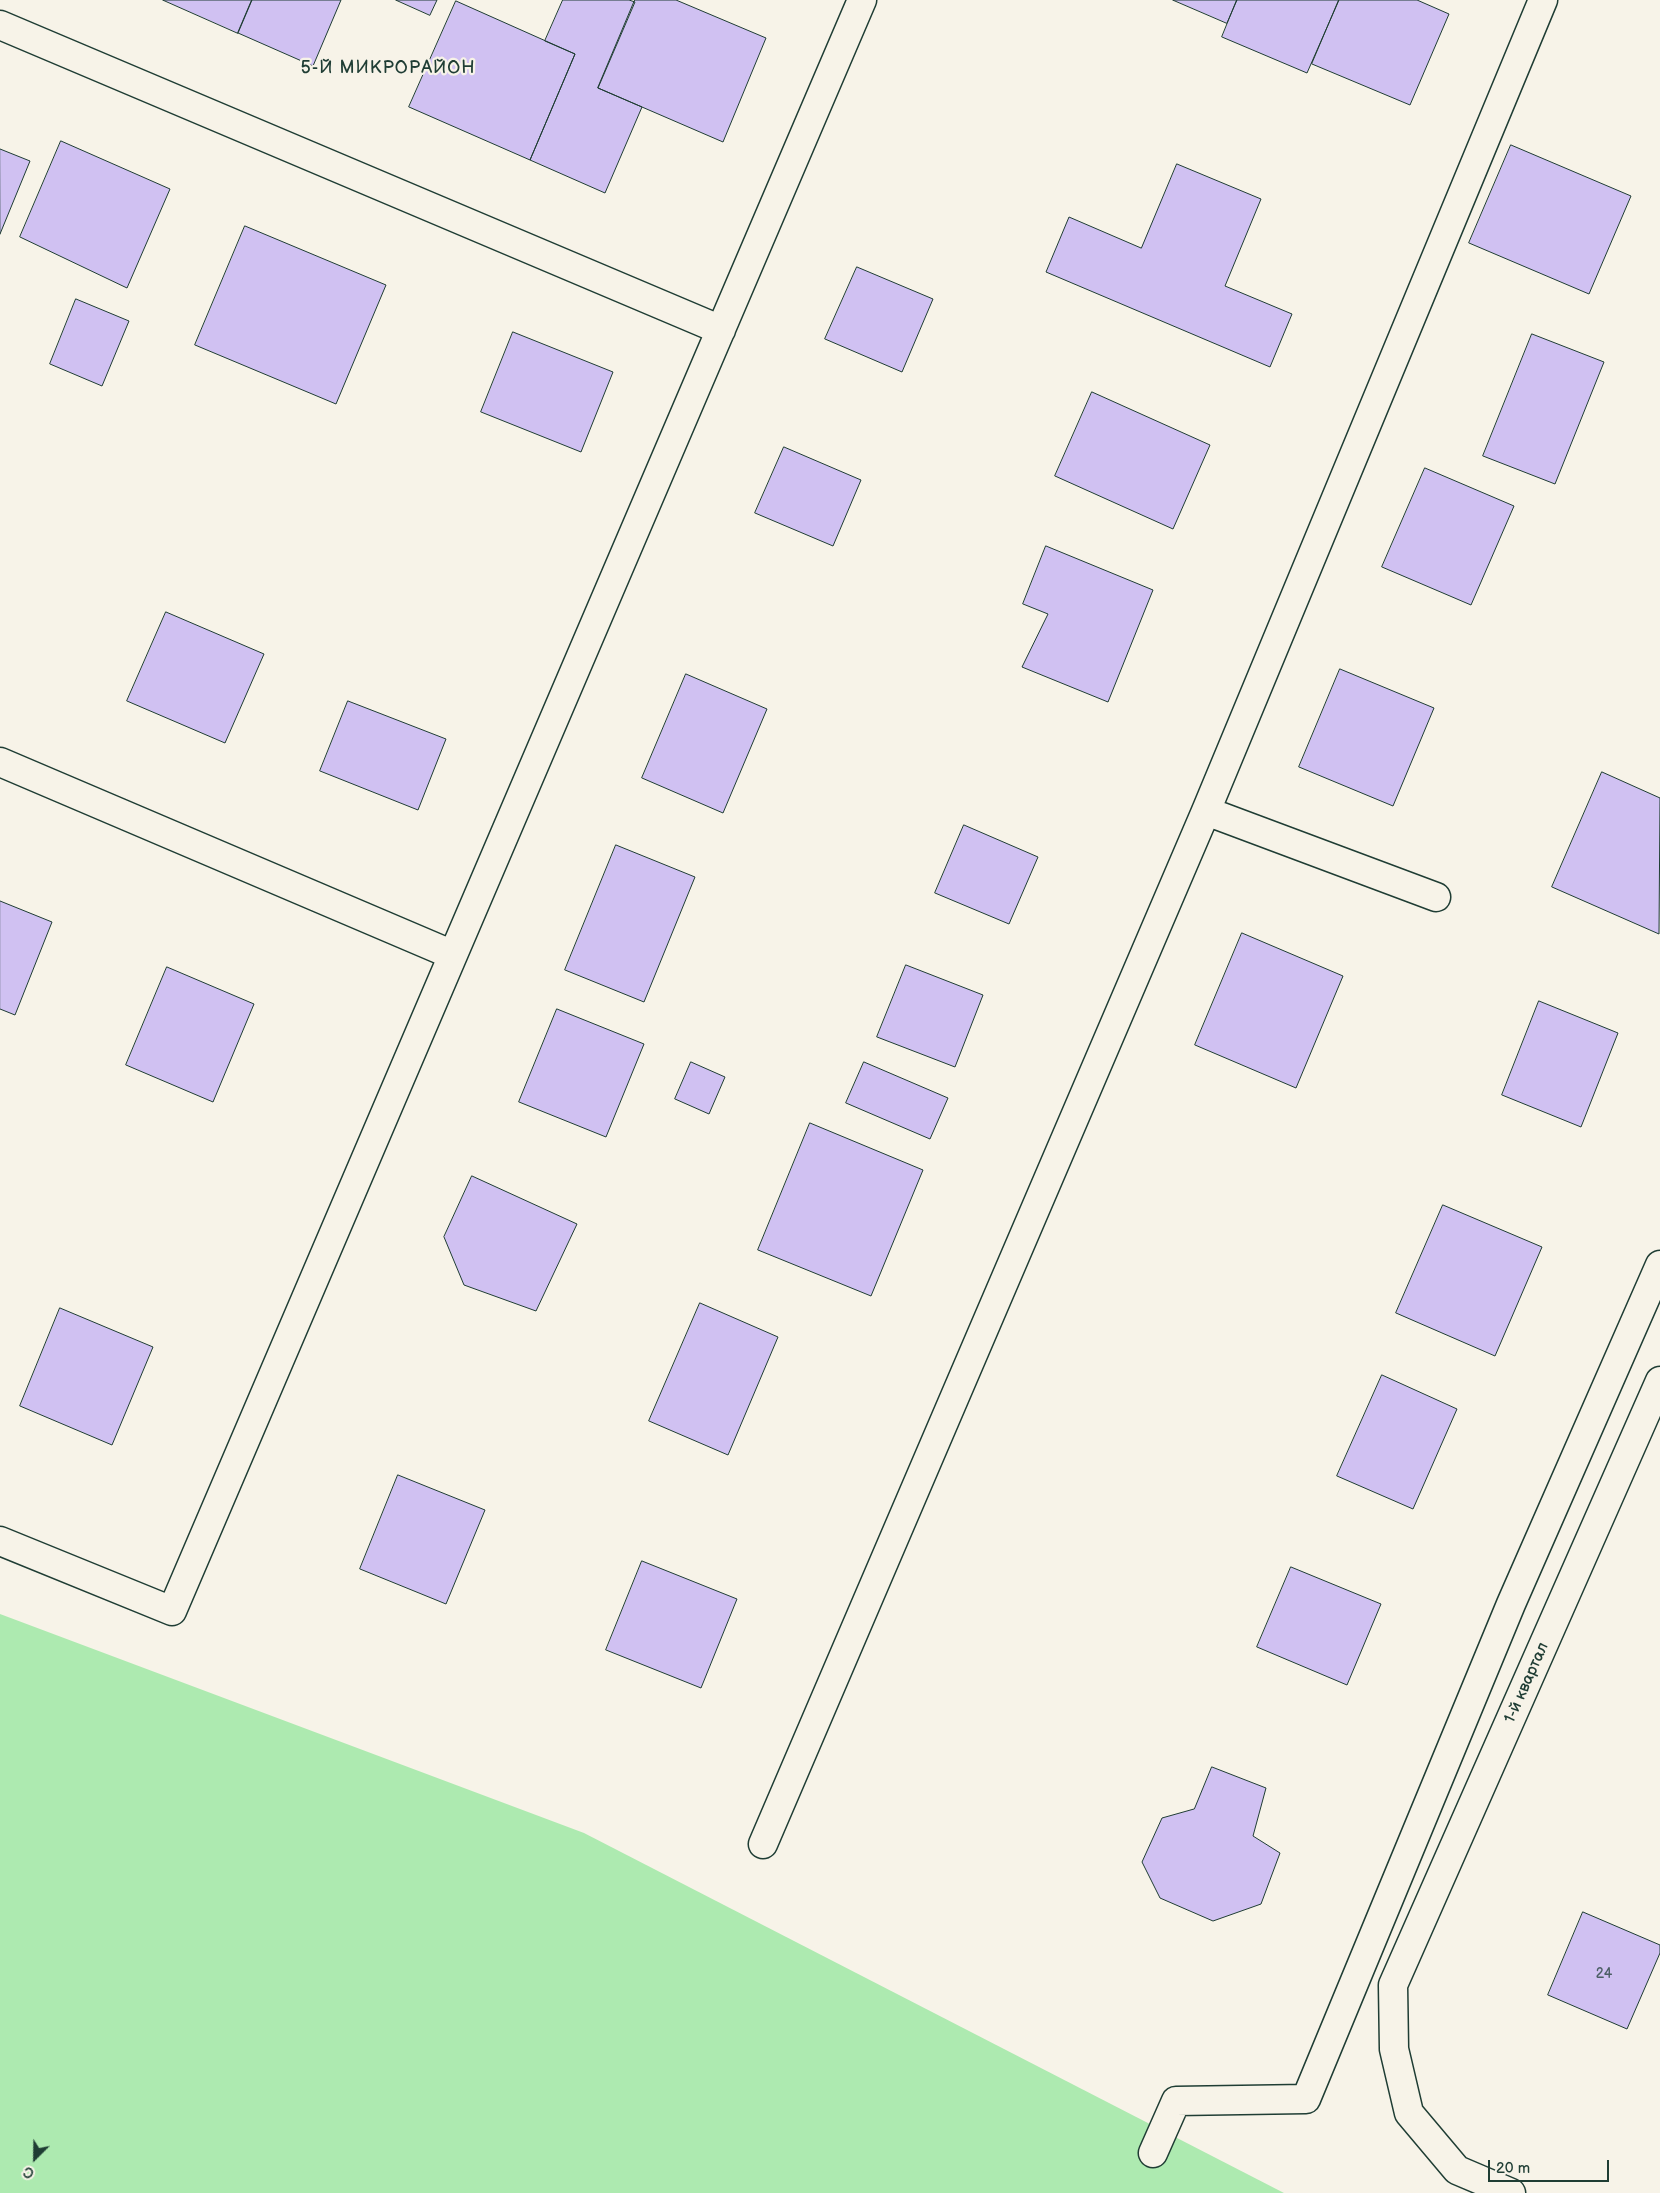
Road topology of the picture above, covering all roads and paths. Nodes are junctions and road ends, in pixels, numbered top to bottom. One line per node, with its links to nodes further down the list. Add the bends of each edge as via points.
1 (862, 0): 4 (street)
2 (1543, 0): 6 (street)
3 (0, 25): 4 (street)
4 (720, 330): 8 (street)
5 (0, 762): 8 (street)
6 (1206, 811): 7 (street); 12 (street)
7 (1436, 897)
8 (453, 955): 11 (street, via 172,1611)
9 (1660, 1265): 13 (street, via 1511,1604 1306,2099 1176,2101)
10 (1660, 1380): 14 (street, 1-й квартал, via 1393,1985 1394,2049 1409,2113 1457,2170)
11 (0, 1540)
12 (763, 1844)
13 (1153, 2153)
14 (1511, 2193)

